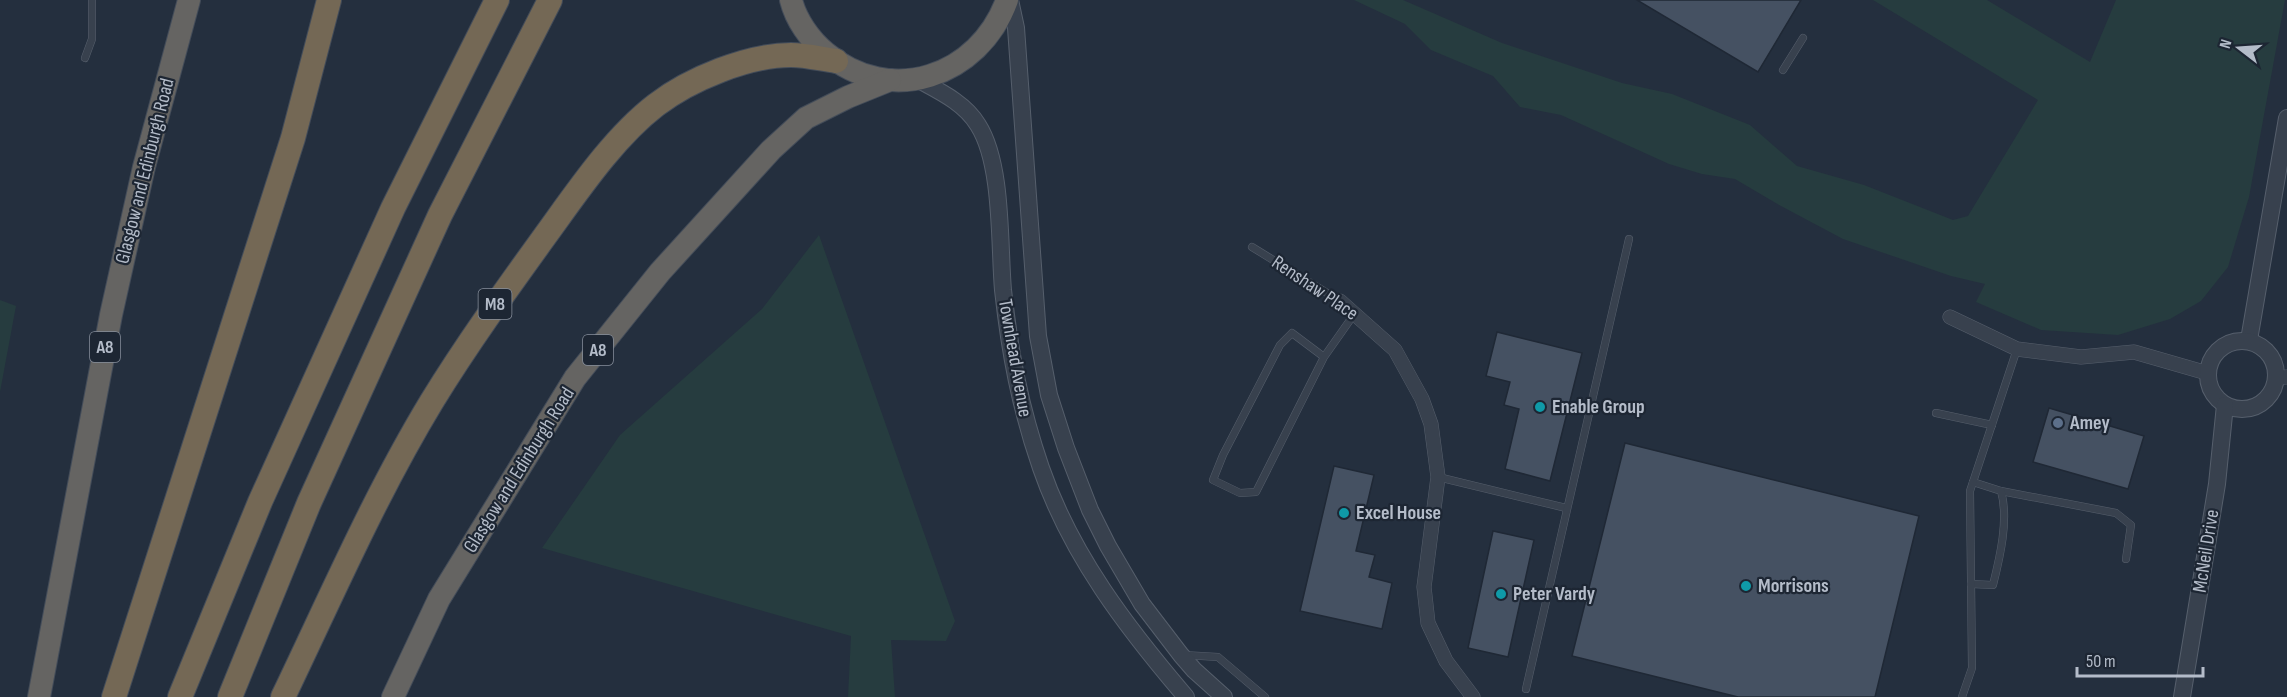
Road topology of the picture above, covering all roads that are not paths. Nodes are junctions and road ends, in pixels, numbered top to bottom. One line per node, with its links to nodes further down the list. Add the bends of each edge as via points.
1 (92, 0): 9 (lane, via 92,39)
2 (189, 0): 36 (highway, Glasgow and Edinburgh Road / A8, via 144,167 111,315)
3 (329, 0): 37 (highway, via 293,138)
4 (497, 0): 38 (highway, via 383,230 260,502)
5 (550, 0): 39 (highway, via 440,215 309,503)
6 (791, 0): 10 (highway, via 802,27)
7 (1009, 0): 12 (highway, via 990,35 975,51 938,74); 34 (street, Townhead Avenue, via 1016,28 1038,336 1049,395 1090,510 1143,604)
8 (1803, 38): 11 (lane)
9 (85, 58)
10 (836, 62): 13 (highway, via 853,71); 40 (highway, M8, via 791,55 757,60 705,76 657,104 619,140 496,303 432,401 378,499)
11 (1783, 70)
12 (917, 79): 13 (highway); 42 (street, Townhead Avenue, via 959,103 978,123 987,142 994,176 1009,341 1020,404 1068,532 1104,594)
13 (890, 80): 41 (highway, Glasgow and Edinburgh Road / A8, via 806,118 771,150 660,272 575,378 439,599)
14 (2287, 118): 20 (street)
15 (1629, 239): 31 (lane)
16 (1252, 247): 17 (lane, Renshaw Place)
17 (1340, 301): 18 (street, Renshaw Place)
18 (1355, 313): 22 (lane); 28 (street, Renshaw Place, via 1395,350 1422,399 1431,424)
19 (1950, 317): 21 (street)
20 (2249, 340): 23 (street, via 2224,345 2215,352); 24 (street, via 2263,347)
21 (2017, 349): 23 (street, via 2081,357 2134,352); 27 (lane)
22 (1324, 357): 22 (lane, via 1256,492 1240,493 1214,480 1280,345 1292,333)
23 (2207, 373): 25 (street, via 2211,392)
24 (2282, 378): 25 (street, via 2270,396 2255,407)
25 (2225, 405): 47 (street, McNeil Drive, via 2217,484)
26 (1936, 413): 27 (lane)
27 (1992, 425): 29 (lane)
28 (1437, 477): 31 (lane); 45 (street, Renshaw Place, via 1424,587 1428,623 1446,661)
29 (1973, 482): 30 (lane); 33 (lane)
30 (2001, 491): 32 (lane, via 2116,513 2131,525); 33 (lane, via 2005,503 1993,585)
31 (1566, 508): 35 (lane)
32 (2126, 559)
33 (1971, 584): 46 (lane, via 1972,668)
34 (1181, 655): 43 (street, Townhead Avenue); 44 (lane, via 1218,657)
35 (1526, 689)
36 (39, 697)
37 (114, 697)
38 (180, 697)
39 (230, 697)
40 (284, 697)
41 (393, 697)
42 (1186, 697)
43 (1224, 697)
44 (1265, 697)
45 (1473, 697)
46 (1962, 697)
47 (2182, 697)

